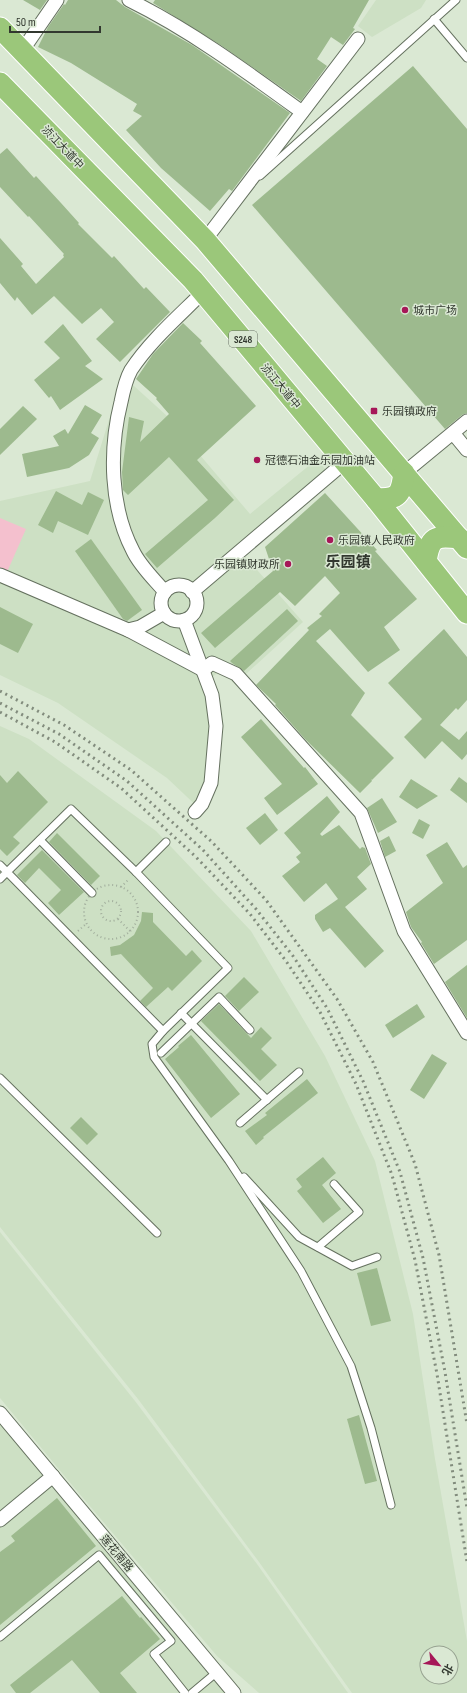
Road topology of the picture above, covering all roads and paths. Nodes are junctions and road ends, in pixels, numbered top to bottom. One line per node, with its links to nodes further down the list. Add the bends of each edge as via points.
1 (57, 0): 7 (street)
2 (129, 0): 10 (street, via 205,44)
3 (456, 0): 4 (lane)
4 (434, 19): 8 (lane); 11 (lane)
5 (0, 28): 7 (main road)
6 (358, 39): 10 (street)
7 (22, 51): 12 (main road)
8 (467, 58)
9 (0, 83): 13 (main road, 浈江大道中 / S248)
10 (302, 112): 11 (street)
11 (241, 193): 12 (street)
12 (205, 240): 18 (main road)
13 (203, 292): 17 (main road, 浈江大道中 / S248); 23 (street, via 147,348 130,372 118,411 113,445 114,483 128,538 133,552)
14 (467, 421): 15 (street)
15 (453, 433): 16 (street); 18 (street)
16 (467, 450)
17 (345, 462): 19 (main road, 浈江大道中 / S248); 24 (street)
18 (404, 473): 19 (main road, via 402,489 398,495 390,499); 20 (main road)
19 (376, 499): 21 (main road, 浈江大道中 / S248)
20 (463, 543): 21 (main road, via 441,536 434,539 429,546)
21 (426, 561): 26 (main road, 浈江大道中 / S248)
22 (0, 576): 28 (street)
23 (165, 592): 24 (street, via 170,588 182,586); 25 (street, via 161,603)
24 (192, 592): 27 (street, via 195,609 189,618)
25 (164, 613): 27 (street, via 172,620); 28 (street, via 140,627)
26 (467, 613)
27 (184, 620): 29 (street)
28 (128, 630): 29 (street)
29 (203, 670): 30 (street, via 212,695 216,726 211,783 202,804); 44 (street, via 212,663 236,674 361,813 404,931)
30 (195, 812)
31 (40, 840): 34 (lane); 35 (lane, via 71,809); 37 (lane)
32 (166, 842): 35 (lane)
33 (0, 865): 34 (lane)
34 (7, 872): 36 (lane); 43 (lane)
35 (136, 872): 40 (lane, via 228,968)
36 (0, 879)
37 (92, 893): 39 (path, via 102,886 111,885 127,890 133,896 138,912); 39 (path, via 85,904 84,912 85,921 92,931 110,940)
38 (118, 919): 38 (path, via 121,913 118,904 105,904 102,908 102,917 110,922); 39 (path)
39 (130, 931)
40 (181, 1013): 41 (lane); 43 (lane)
41 (192, 1023): 42 (lane, via 219,997); 45 (lane); 48 (lane)
42 (250, 1030)
43 (162, 1031): 50 (lane, via 152,1044 154,1057)
44 (467, 1034)
45 (162, 1053)
46 (299, 1072): 48 (lane)
47 (0, 1078): 52 (lane)
48 (267, 1100): 49 (lane)
49 (240, 1122)
50 (229, 1161): 53 (lane, via 299,1237); 57 (lane, via 301,1271 350,1366 371,1428)
51 (334, 1184): 53 (lane, via 358,1212)
52 (157, 1233)
53 (318, 1247): 54 (lane, via 352,1266)
54 (377, 1257)
55 (0, 1413): 56 (street, 莲花南路)
56 (53, 1476): 58 (street); 60 (street, 莲花南路)
57 (390, 1505)
58 (0, 1520)
59 (0, 1637): 61 (lane, via 99,1555 171,1641 154,1654)
60 (217, 1672): 62 (lane); 63 (street, 莲花南路)
61 (181, 1691)
62 (192, 1693)
63 (234, 1693)

